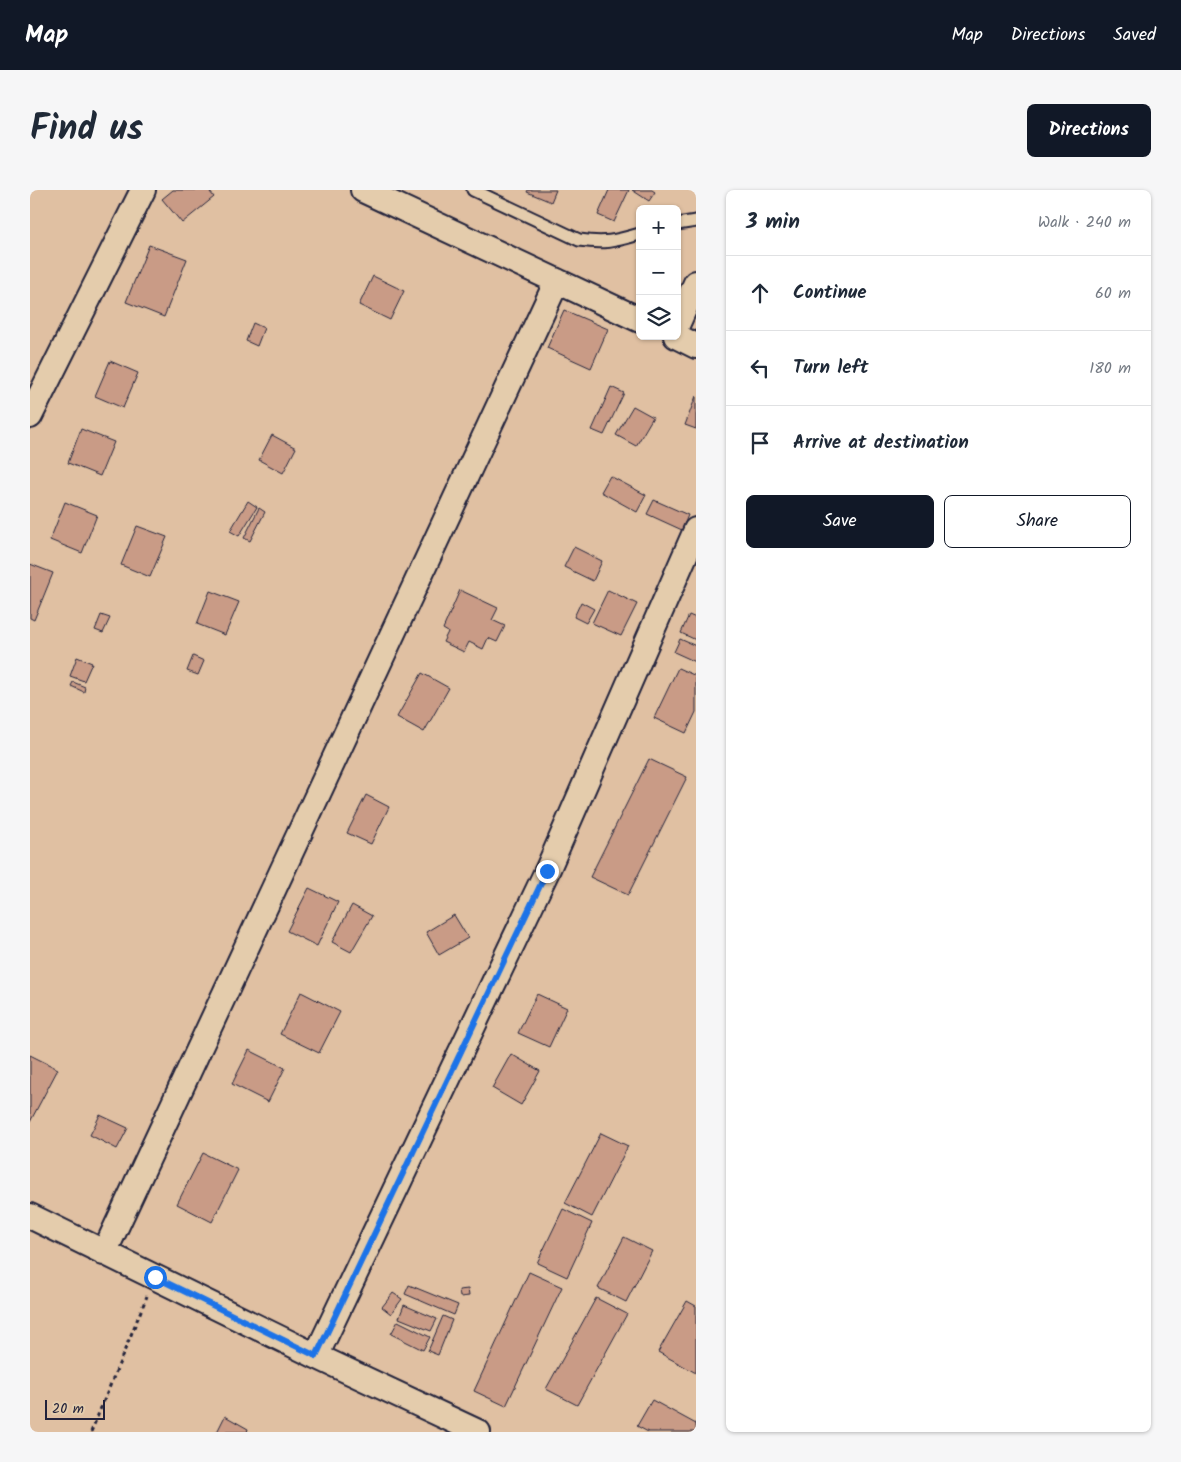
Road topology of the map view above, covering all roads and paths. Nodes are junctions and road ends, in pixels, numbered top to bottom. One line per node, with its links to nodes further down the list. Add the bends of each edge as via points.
1 (143, 190): 13 (street)
2 (362, 190): 7 (street)
3 (473, 190): 6 (lane, via 579,240 610,242)
4 (696, 221): 5 (lane)
5 (681, 223)
6 (636, 235)
7 (557, 281): 10 (street); 16 (street)
8 (696, 283): 9 (street)
9 (681, 316)
10 (636, 318)
11 (681, 338): 12 (street)
12 (696, 346)
13 (30, 416)
14 (696, 530): 18 (street, via 547,871)
15 (30, 1216): 16 (street)
16 (104, 1253): 17 (street)
17 (155, 1277): 18 (street); 19 (path)
18 (316, 1356): 20 (street)
19 (91, 1432)
20 (478, 1432)

